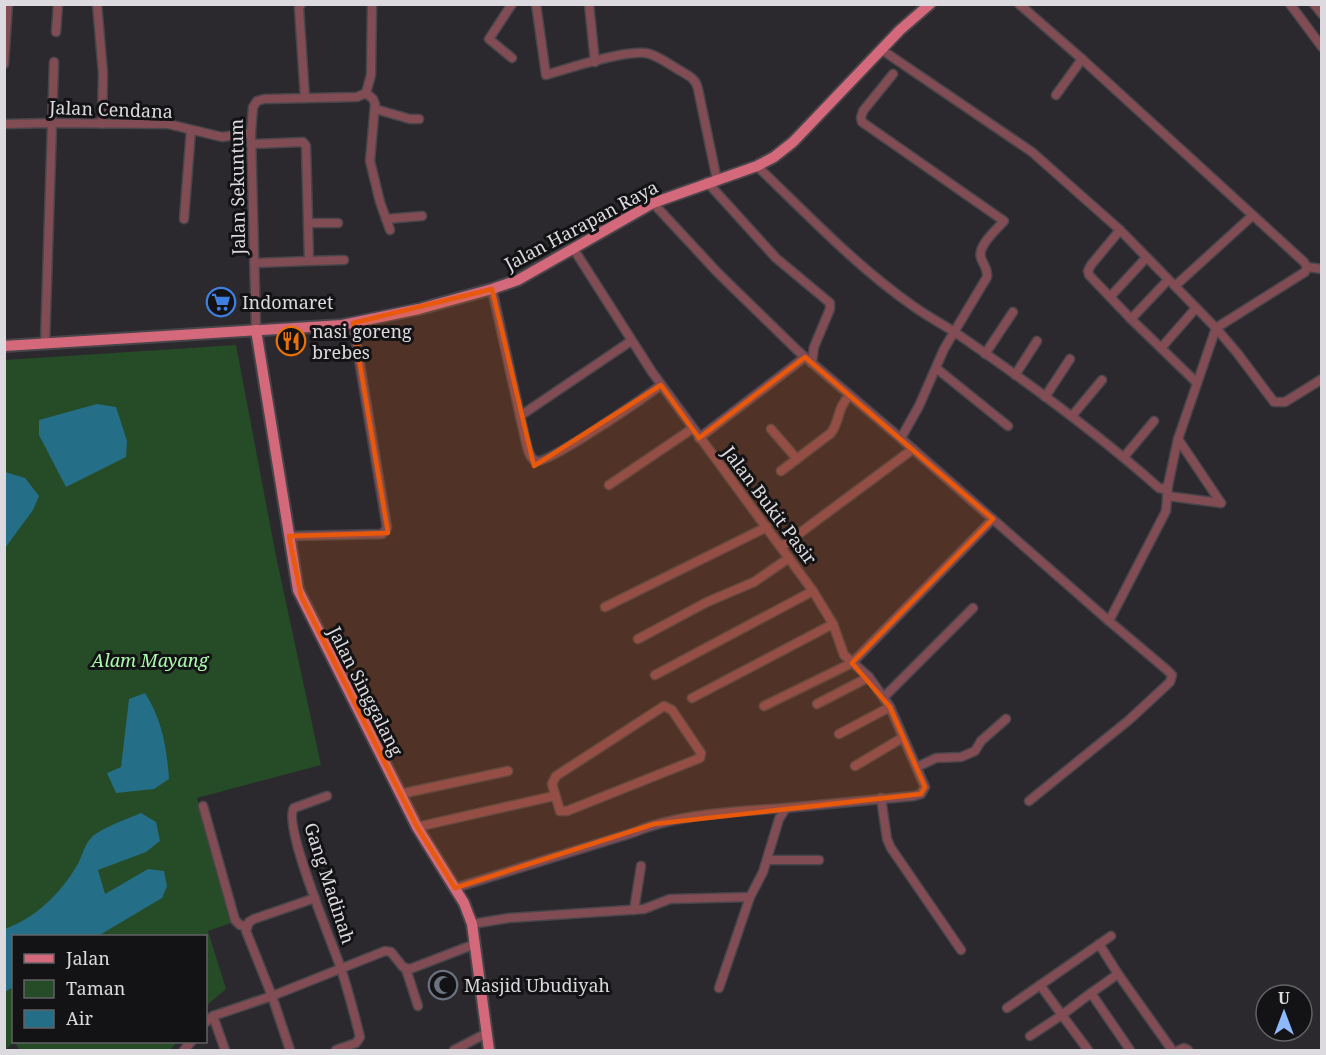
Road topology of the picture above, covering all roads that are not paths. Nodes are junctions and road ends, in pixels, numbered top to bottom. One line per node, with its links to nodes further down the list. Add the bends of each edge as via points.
1 (8, 4): 21 (street)
2 (58, 4): 14 (street)
3 (97, 4): 30 (street, via 103,73)
4 (301, 4): 25 (street)
5 (372, 4): 23 (street, via 371,75)
6 (512, 4): 17 (street, via 489,39)
7 (536, 4): 20 (street, via 546,75)
8 (589, 4): 20 (street)
9 (930, 4): 16 (main road, Jalan Harapan Raya)
10 (1019, 4): 18 (street)
11 (1290, 4): 15 (street)
12 (1314, 4): 13 (street)
13 (1322, 14)
14 (56, 32)
15 (1322, 47)
16 (882, 50): 34 (main road, Jalan Harapan Raya, via 793,142); 44 (street, via 1032,152)
17 (512, 58)
18 (1082, 59): 24 (street); 38 (street)
19 (54, 62): 28 (street)
20 (595, 62): 35 (street, via 648,54 695,80)
21 (4, 64)
22 (893, 74): 61 (street, via 863,111 862,122 1004,221 980,251 987,277)
23 (366, 93): 25 (street, Jalan Sekuntum, via 357,97); 26 (street, via 373,99)
24 (1056, 95)
25 (304, 98): 32 (street, Jalan Sekuntum, via 257,101)
26 (375, 109): 27 (street); 40 (street, via 370,161)
27 (419, 119)
28 (51, 123): 29 (street, Jalan Cendana); 30 (street, Jalan Cendana); 64 (street)
29 (4, 124)
30 (102, 124): 31 (street, Jalan Cendana, via 168,124)
31 (191, 130): 32 (street, Jalan Cendana, via 222,137); 39 (street)
32 (251, 133): 33 (street, Jalan Sekuntum)
33 (251, 144): 42 (street, via 306,144); 49 (street, Jalan Sekuntum)
34 (757, 166): 35 (main road, Jalan Harapan Raya); 61 (street, via 838,244 913,307)
35 (712, 181): 36 (main road, Jalan Harapan Raya); 69 (street, via 776,258 830,303)
36 (653, 203): 45 (main road, Jalan Harapan Raya); 69 (street, via 718,273)
37 (422, 216): 40 (street)
38 (1252, 216): 50 (street); 52 (street)
39 (184, 219)
40 (386, 219): 43 (street)
41 (338, 223): 42 (street)
42 (308, 224): 48 (street)
43 (390, 230)
44 (1120, 230): 46 (street); 54 (street, via 1088,271)
45 (573, 248): 53 (main road, Jalan Harapan Raya, via 518,280); 62 (street, Jalan Bukit Pasir)
46 (1146, 258): 52 (street); 54 (street)
47 (344, 260): 48 (street)
48 (309, 261): 49 (street)
49 (255, 263): 60 (street, Jalan Sekuntum)
50 (1307, 267): 51 (street); 59 (street, via 1305,272)
51 (1322, 268)
52 (1172, 283): 55 (street); 57 (street)
53 (492, 289): 58 (main road, Jalan Harapan Raya); 78 (street)
54 (1110, 297): 57 (street)
55 (1196, 308): 59 (street); 66 (street)
56 (1013, 312): 67 (street)
57 (1131, 319): 66 (street)
58 (353, 323): 60 (main road, Jalan Harapan Raya); 96 (street, via 387,528 382,534)
59 (1216, 328): 73 (street, via 1274,402 1285,402); 74 (street)
60 (256, 330): 64 (main road, Jalan Harapan Raya); 96 (main road, Jalan Singgalang)
61 (955, 332): 67 (street); 70 (street)
62 (631, 341): 75 (street, Jalan Bukit Pasir); 78 (street)
63 (1037, 341): 71 (street)
64 (45, 344): 65 (main road, Jalan Harapan Raya)
65 (4, 346)
66 (1161, 348): 74 (street)
67 (985, 354): 71 (street)
68 (1071, 359): 77 (street)
69 (809, 360): 76 (street); 84 (street)
70 (936, 368): 81 (street); 85 (street)
71 (1015, 375): 77 (street)
72 (1102, 380): 79 (street)
73 (1322, 380)
74 (1197, 383): 86 (street)
75 (661, 385): 78 (street, via 540,462 532,458); 82 (street, Jalan Bukit Pasir)
76 (850, 395): 85 (street); 89 (street, via 841,405 831,433)
77 (1045, 396): 79 (street)
78 (520, 416)
79 (1072, 416): 88 (street)
80 (1154, 421): 88 (street)
81 (1008, 426)
82 (692, 429): 84 (street, Jalan Bukit Pasir); 91 (street)
83 (771, 429): 89 (street)
84 (699, 438): 95 (street, Jalan Bukit Pasir)
85 (902, 438): 87 (street)
86 (1178, 439): 92 (street); 93 (street, via 1221,502)
87 (913, 449): 94 (street); 97 (street)
88 (1124, 457): 92 (street)
89 (796, 459): 90 (street)
90 (781, 471)
91 (609, 485)
92 (1163, 487): 93 (street)
93 (1167, 496): 102 (street, via 1166,511)
94 (993, 519): 102 (street); 105 (street)
95 (767, 527): 97 (street, Jalan Bukit Pasir); 100 (street)
96 (289, 536): 119 (main road, Jalan Singgalang, via 301,596)
97 (781, 547): 98 (street, Jalan Bukit Pasir)
98 (789, 558): 99 (street, Jalan Bukit Pasir); 104 (street, via 754,582)
99 (813, 591): 103 (street, Jalan Bukit Pasir); 106 (street)
100 (605, 607)
101 (973, 608): 108 (street)
102 (1110, 621): 123 (street, via 1172,675 1170,682)
103 (833, 624): 105 (street, Jalan Bukit Pasir, via 844,655); 109 (street)
104 (638, 639)
105 (852, 663): 107 (street, Jalan Bukit Pasir); 111 (street)
106 (656, 675)
107 (869, 677): 108 (street, Jalan Bukit Pasir); 110 (street)
108 (884, 697): 112 (street, Jalan Bukit Pasir)
109 (692, 698)
110 (817, 704)
111 (764, 706)
112 (890, 707): 114 (street); 115 (street, Jalan Bukit Pasir)
113 (1006, 719): 117 (street, via 975,751 961,757 936,758)
114 (839, 734)
115 (903, 738): 116 (street); 117 (street, Jalan Bukit Pasir)
116 (855, 766)
117 (917, 767): 122 (street, Jalan Bukit Pasir, via 925,787 921,794)
118 (508, 771): 119 (street)
119 (400, 794): 126 (main road, Jalan Singgalang)
120 (327, 796): 132 (street, Gang Madinah, via 291,811 298,849)
121 (554, 796): 121 (street, via 558,810 567,811 702,756 672,710 664,706 556,776 552,784); 126 (street)
122 (881, 798): 125 (street); 139 (street, via 891,848)
123 (1029, 801)
124 (203, 806): 135 (street, via 235,920)
125 (786, 808): 127 (street); 130 (street, via 654,824)
126 (417, 828): 130 (main road, Jalan Singgalang)
127 (767, 860): 128 (street); 131 (street)
128 (819, 860)
129 (641, 866): 133 (street)
130 (455, 888): 134 (main road, Jalan Singgalang)
131 (750, 897): 133 (street, via 670,899); 144 (street)
132 (315, 898): 135 (street, via 254,919); 140 (street, Gang Madinah)
133 (634, 910): 134 (street)
134 (472, 924): 137 (main road, Jalan Singgalang)
135 (247, 926): 146 (street)
136 (1111, 936): 138 (street)
137 (475, 944): 141 (street); 152 (main road, Jalan Singgalang)
138 (1099, 945): 142 (street); 143 (street)
139 (961, 950)
140 (341, 967): 141 (street, via 388,951); 146 (street); 156 (street, Gang Madinah, via 360,1037 356,1043)
141 (406, 969): 147 (street)
142 (1118, 974): 145 (street); 161 (street)
143 (1040, 986): 148 (street); 149 (street)
144 (719, 988)
145 (1091, 993): 149 (street); 160 (street)
146 (272, 996): 150 (street); 155 (street)
147 (418, 1006)
148 (1007, 1008)
149 (1062, 1015): 153 (street); 159 (street)
150 (213, 1016): 151 (street); 154 (street)
151 (207, 1021)
152 (487, 1033): 157 (street); 158 (main road, Jalan Singgalang)
153 (1030, 1036)
154 (225, 1050)
155 (290, 1050)
156 (336, 1050)
157 (454, 1050)
158 (489, 1050)
159 (1088, 1050)
160 (1131, 1050)
161 (1172, 1050)
162 (1179, 1050): 163 (street)
163 (1188, 1050)

